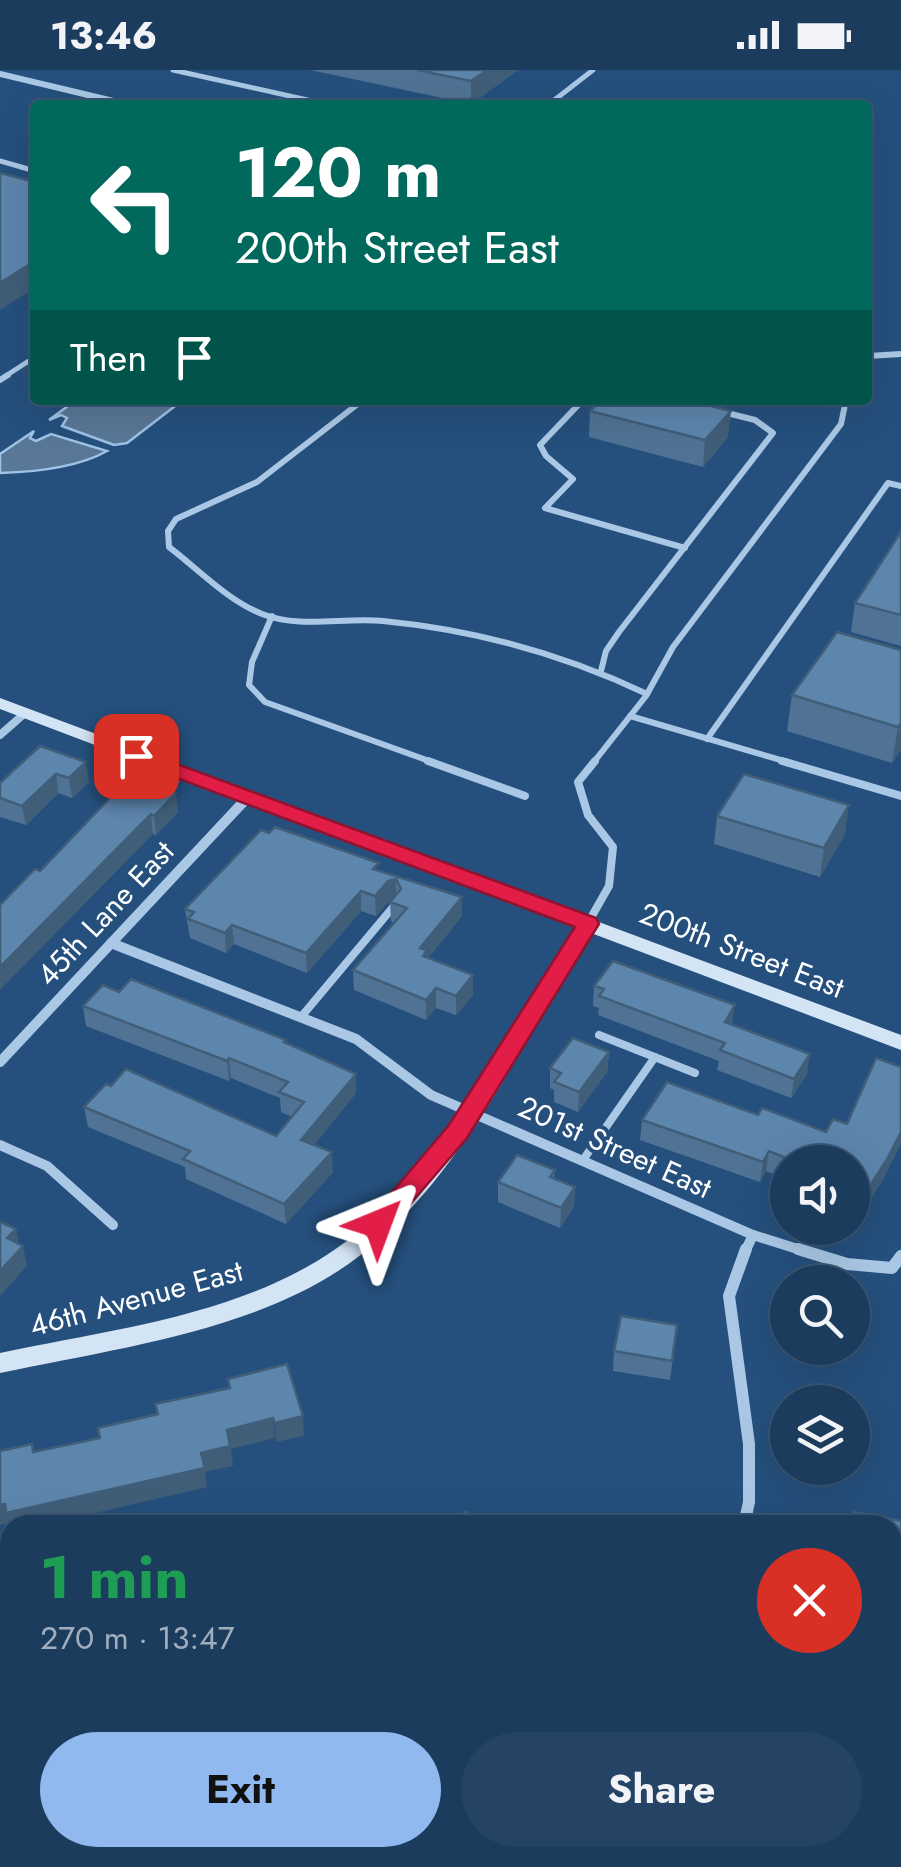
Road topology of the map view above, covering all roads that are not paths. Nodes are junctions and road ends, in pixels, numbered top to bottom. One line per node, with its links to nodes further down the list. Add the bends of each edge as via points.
1 (173, 70): 5 (lane)
2 (593, 70): 6 (lane)
3 (0, 74): 4 (street)
4 (109, 100)
5 (308, 100)
6 (554, 100)
7 (0, 162): 8 (lane)
8 (30, 170)
9 (901, 354): 10 (street)
10 (872, 356)
11 (30, 360): 12 (lane)
12 (0, 380)
13 (357, 405): 19 (lane, via 257,482 176,519 168,531 169,548)
14 (578, 405): 18 (lane, via 540,445 573,480 545,508)
15 (845, 405): 21 (lane, via 841,424 674,647)
16 (718, 410): 18 (lane, via 756,420 773,433)
17 (901, 486): 26 (lane, via 888,483)
18 (685, 548): 20 (lane, via 606,651)
19 (272, 616): 20 (lane, via 377,620 513,641); 27 (lane, via 248,674 249,686 264,702)
20 (601, 671): 21 (lane)
21 (647, 694): 24 (lane)
22 (0, 703): 23 (street, 200th Street East)
23 (25, 712): 25 (street); 29 (street, 200th Street East)
24 (630, 716): 26 (lane); 31 (lane, via 578,782 588,814 613,848 609,886)
25 (0, 735)
26 (707, 738): 28 (lane)
27 (524, 796)
28 (901, 796)
29 (247, 798): 31 (street, 200th Street East); 32 (street, 45th Lane East)
30 (394, 906): 33 (lane)
31 (588, 924): 35 (street, 200th Street East); 39 (street, 46th Avenue East)
32 (112, 943): 33 (street, 201st Street East); 37 (street, 45th Lane East)
33 (301, 1017): 39 (street, 201st Street East, via 356,1039 431,1095)
34 (599, 1034): 36 (lane)
35 (901, 1043)
36 (654, 1057): 38 (lane); 41 (lane)
37 (0, 1062)
38 (694, 1073)
39 (472, 1112): 41 (street, 201st Street East); 45 (street, 46th Avenue East, via 396,1207 322,1270 222,1310)
40 (0, 1145): 42 (street, via 47,1166)
41 (583, 1160): 43 (street, 201st Street East)
42 (113, 1226)
43 (754, 1234): 44 (street, 201st Street East, via 848,1264 892,1268); 46 (street, via 729,1296)
44 (901, 1256)
45 (0, 1363)
46 (747, 1515)

